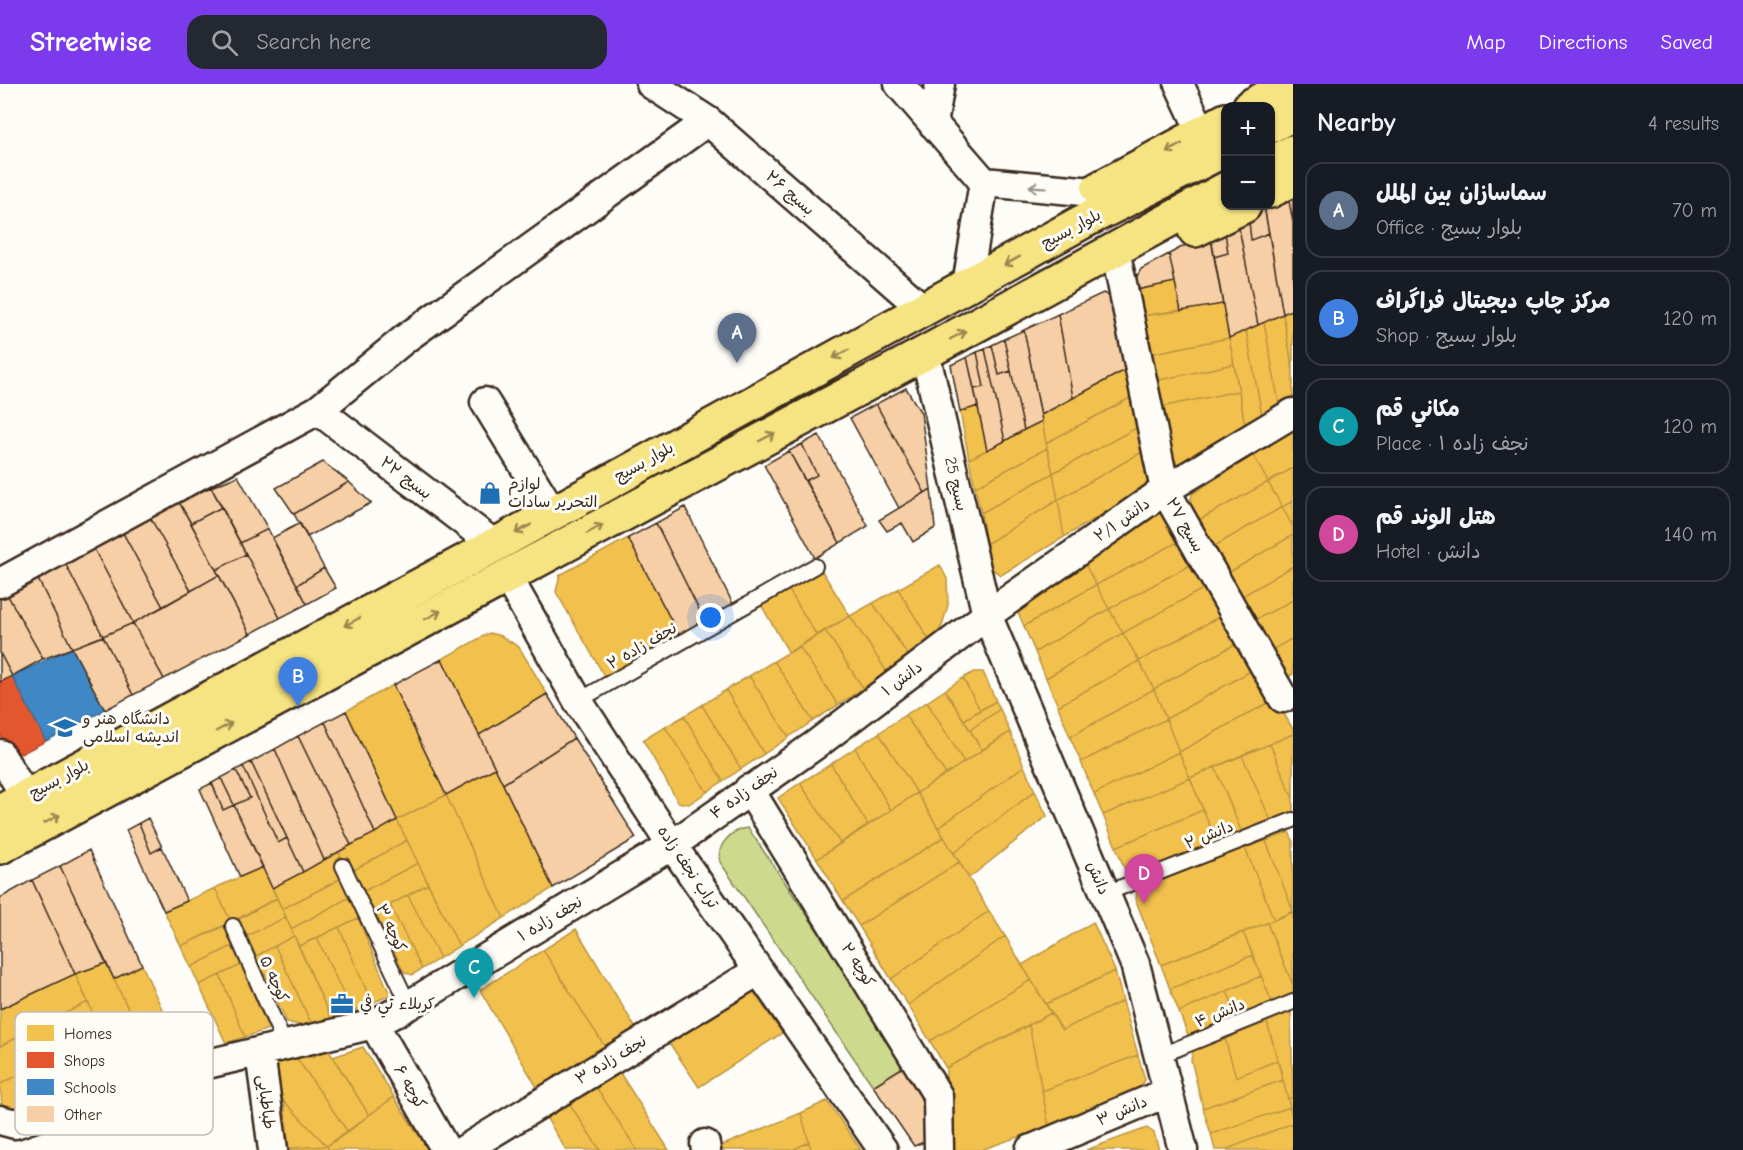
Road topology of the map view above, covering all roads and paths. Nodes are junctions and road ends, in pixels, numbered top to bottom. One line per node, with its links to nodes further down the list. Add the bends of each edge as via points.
1 (651, 84): 8 (street, بسیج ۲۶)
2 (899, 84): 10 (street)
3 (940, 84): 10 (street)
4 (1179, 84): 11 (street)
5 (1292, 84): 6 (main road)
6 (1258, 102)
7 (1293, 114): 9 (main road)
8 (708, 121): 23 (street, بسیج ۲۶); 26 (street, via 406,338)
9 (1275, 123)
10 (933, 124): 15 (street)
11 (1218, 134): 17 (main road, one-way to 17); 20 (main road, بلوار بسیج)
12 (1293, 152): 13 (main road)
13 (1275, 161)
14 (1293, 179): 16 (main road)
15 (984, 182): 17 (street, one-way to 15); 22 (street)
16 (1275, 188)
17 (1093, 192): 20 (main road)
18 (1221, 192): 21 (main road, بلوار بسیج)
19 (1236, 210): 21 (main road, via 1141,256)
20 (1082, 222): 22 (main road, بلوار بسیج, one-way to 22)
21 (1109, 262): 24 (main road, بلوار بسیج, one-way to 21); 28 (street, بسیج ۲۷)
22 (967, 285): 23 (main road, بلوار بسیج)
23 (923, 309): 29 (main road, بلوار بسیج, one-way to 29)
24 (925, 353): 32 (main road, بلوار بسیج, one-way to 24); 34 (street, بسیج 25)
25 (485, 402): 29 (street)
26 (318, 410): 30 (street, بسیج ۲۲); 33 (street)
27 (1293, 413): 28 (street, دانش ۲/۱)
28 (1165, 490): 34 (street, دانش ۲/۱); 35 (street, بسیج ۲۷)
29 (553, 513): 30 (main road, بلوار بسیج, one-way to 30)
30 (495, 545): 40 (main road, بلوار بسیج, one-way to 40)
31 (815, 566): 36 (lane, نجف زاده ۲)
32 (507, 576): 36 (street, تراب نجف زاده); 43 (main road, بلوار بسیج, one-way to 32)
33 (0, 583)
34 (987, 615): 37 (street, دانش ۱); 45 (street, دانش)
35 (1283, 698)
36 (578, 701): 42 (street, تراب نجف زاده)
37 (818, 743): 39 (street, نجف زاده ۴)
38 (0, 754): 40 (street)
39 (749, 789): 42 (street, نجف زاده ۴); 62 (street, کوچه ۲, via 938,1096)
40 (13, 804)
41 (1293, 820): 45 (lane, دانش ۲)
42 (672, 845): 47 (street, تراب نجف زاده); 49 (street, نجف زاده ۱)
43 (0, 847)
44 (343, 866): 49 (lane, کوچه ۳)
45 (1104, 894): 52 (street, دانش, via 1135,964)
46 (233, 926): 51 (lane, کوچه ۵)
47 (758, 971): 60 (street, نجف زاده ۳); 61 (street, تراب نجف زاده)
48 (1293, 1002): 52 (lane, دانش ۴)
49 (409, 1005): 50 (street, نجف زاده ۱)
50 (374, 1024): 51 (street, نجف زاده ۱); 59 (street, کوچه ۶)
51 (273, 1050): 53 (street, نجف زاده ۱); 58 (street, طباطبایی)
52 (1159, 1056): 54 (street, دانش)
53 (213, 1064)
54 (1168, 1092): 57 (street, دانش ۳); 63 (street, دانش)
55 (0, 1120): 56 (street, نجف زاده ۱)
56 (15, 1124)
57 (1037, 1147)
58 (273, 1150)
59 (446, 1150)
60 (464, 1150)
61 (883, 1150)
62 (939, 1150)
63 (1183, 1150)

